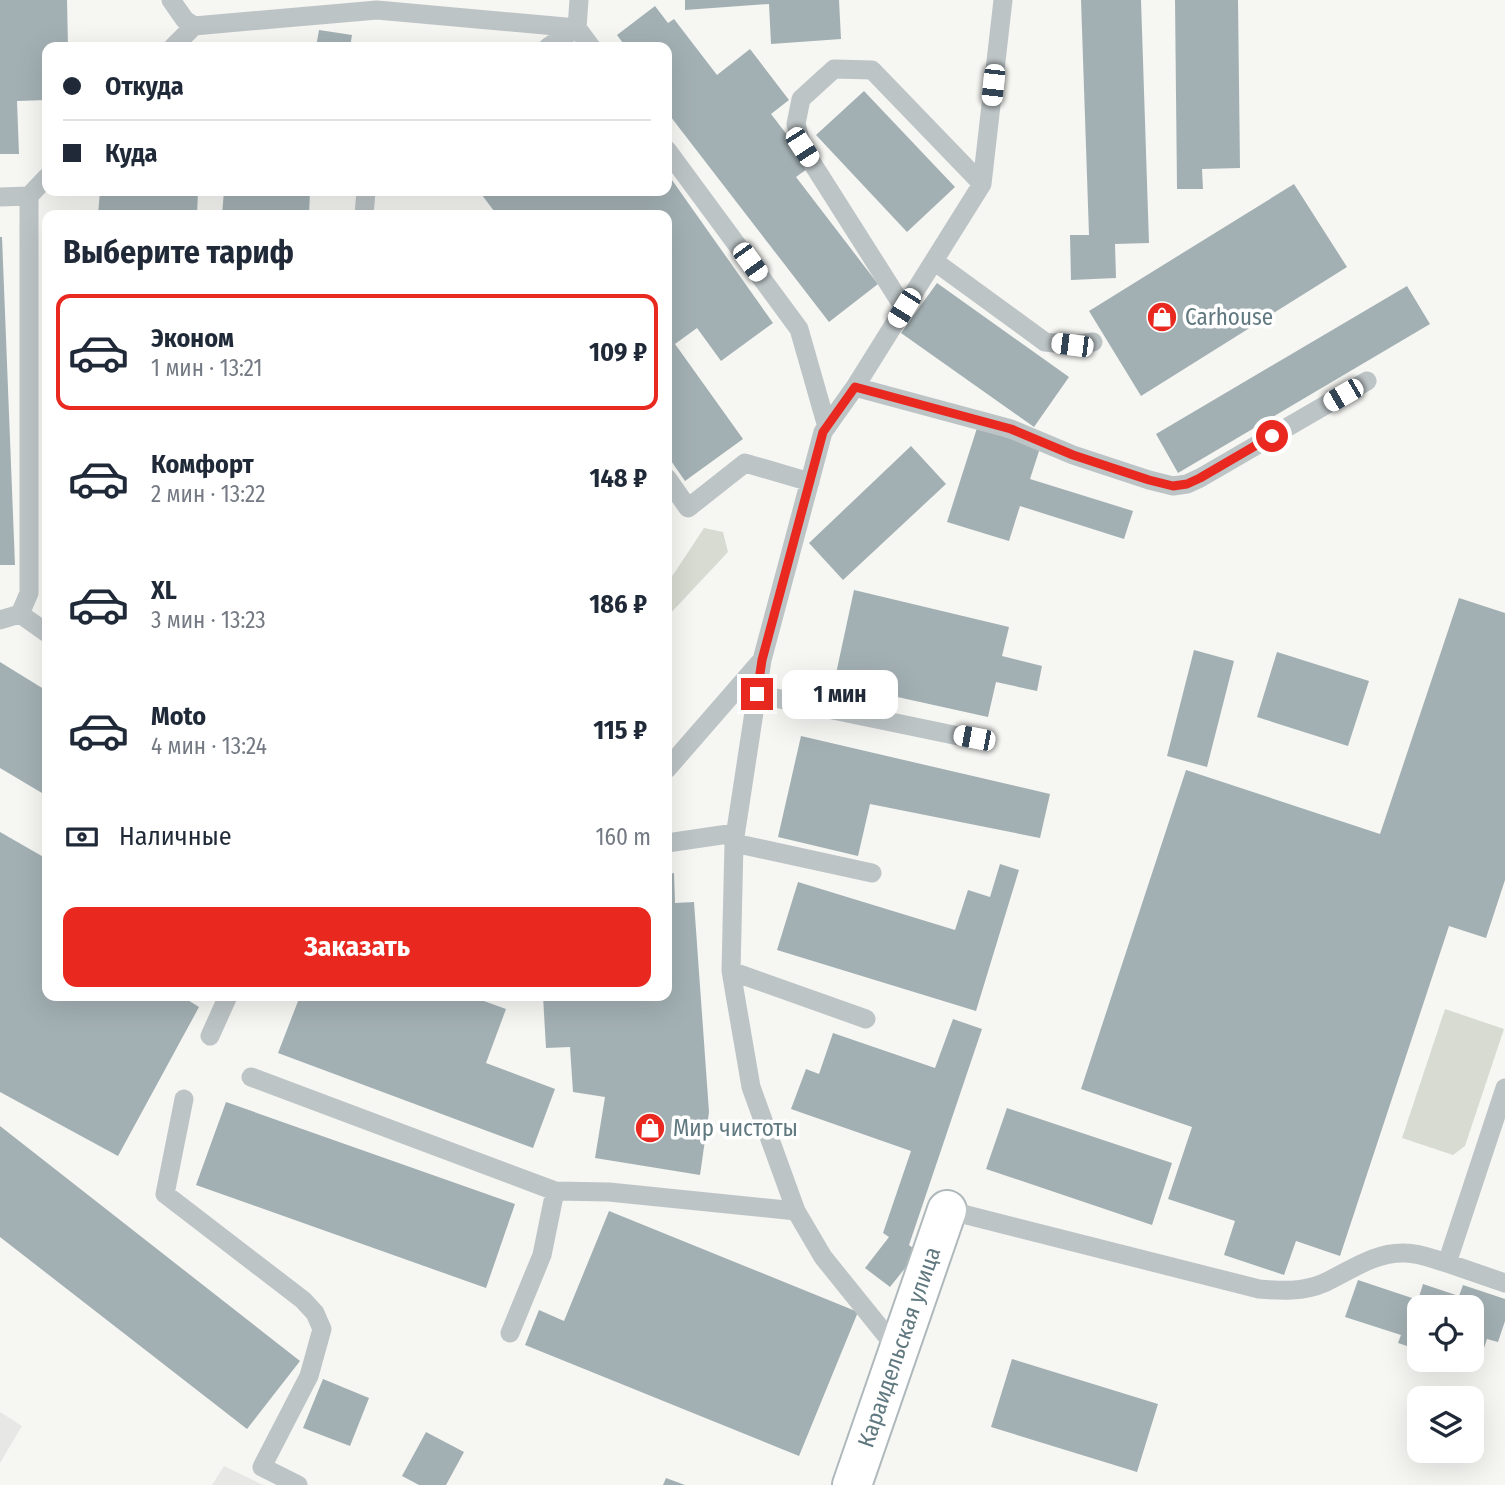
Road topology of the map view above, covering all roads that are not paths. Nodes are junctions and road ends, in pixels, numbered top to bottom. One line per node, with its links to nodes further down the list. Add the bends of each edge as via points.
1 (171, 0): 5 (lane)
2 (579, 0): 6 (lane)
3 (1003, 0): 12 (lane)
4 (378, 5): 5 (lane); 6 (lane)
5 (194, 26): 7 (lane)
6 (577, 28): 8 (lane); 9 (lane)
7 (178, 42)
8 (556, 42)
9 (587, 42)
10 (672, 157): 20 (lane, via 799,329)
11 (42, 182): 13 (lane)
12 (982, 184): 15 (lane); 16 (lane, via 872,70 834,69 801,99 796,124 802,147)
13 (29, 196): 14 (lane); 23 (lane, via 29,593)
14 (0, 197)
15 (934, 261): 16 (lane); 17 (lane, via 1045,342)
16 (904, 308): 19 (lane)
17 (1093, 342)
18 (1367, 381): 19 (lane, via 1200,478 1173,486 1073,455 1011,429)
19 (855, 387): 20 (lane)
20 (827, 427): 21 (lane)
21 (810, 482): 22 (lane, via 745,463 688,508); 26 (lane)
22 (672, 485)
23 (20, 614): 24 (lane); 25 (lane)
24 (0, 620)
25 (42, 629)
26 (762, 660): 27 (lane); 29 (lane)
27 (757, 694): 28 (lane); 30 (lane)
28 (974, 738)
29 (672, 763)
30 (735, 838): 31 (lane); 32 (lane); 33 (lane)
31 (672, 843)
32 (872, 873)
33 (731, 971): 35 (lane); 42 (lane, via 751,1087)
34 (226, 1001): 36 (lane)
35 (866, 1019)
36 (210, 1036)
37 (251, 1077): 40 (lane)
38 (1505, 1088): 43 (lane)
39 (184, 1098): 47 (lane, via 165,1194 303,1300 322,1329 309,1376 262,1467)
40 (555, 1191): 42 (lane); 45 (lane, via 542,1255)
41 (947, 1210): 43 (lane, via 1259,1289 1312,1287 1388,1254 1419,1254); 46 (street, Караидельская улица)
42 (796, 1211): 46 (lane, via 823,1257)
43 (1447, 1263): 44 (lane)
44 (1505, 1283)
45 (510, 1333)
46 (898, 1350): 48 (street, Караидельская улица)
47 (298, 1485)
48 (852, 1485)

